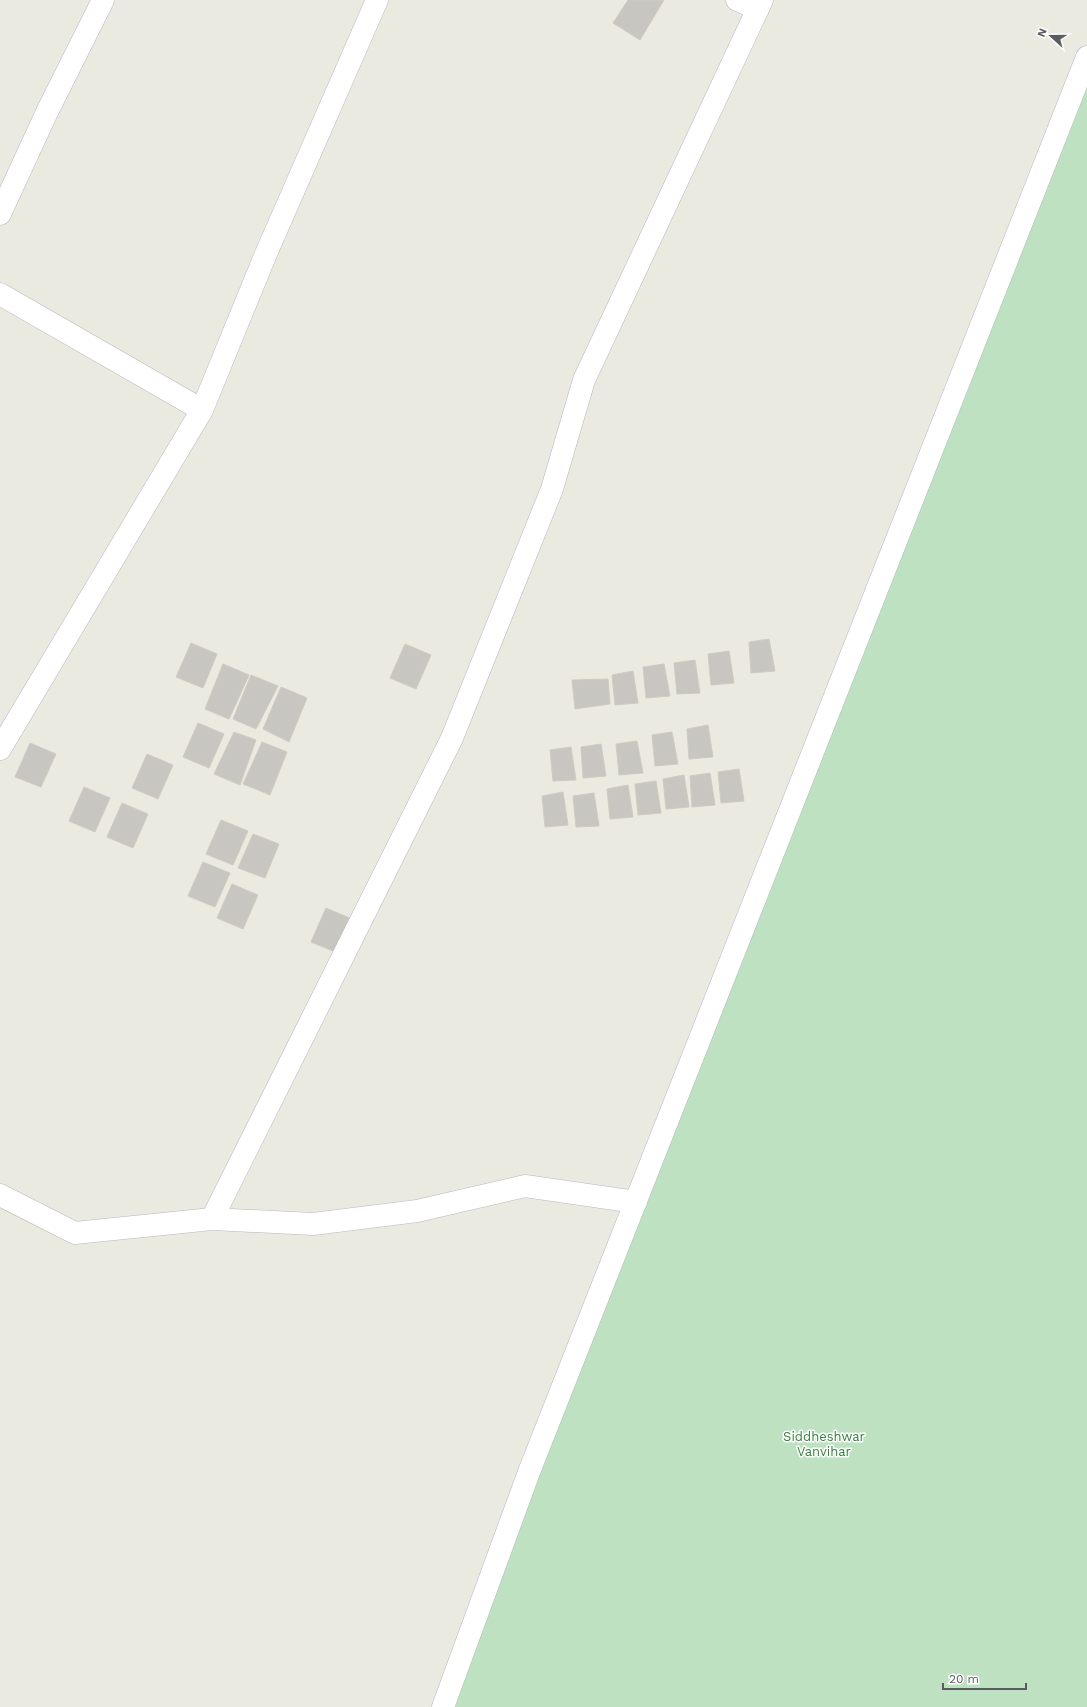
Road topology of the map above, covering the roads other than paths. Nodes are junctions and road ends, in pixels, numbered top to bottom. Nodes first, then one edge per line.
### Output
1 (103, 0) edge
2 (377, 0) edge
3 (737, 0) edge
4 (760, 5) edge
5 (1087, 57) edge
6 (0, 214) edge
7 (0, 294) edge
8 (202, 410) junction
9 (0, 749) edge
10 (0, 1194) edge
11 (636, 1202) junction
12 (212, 1219) junction
13 (444, 1707) edge

1 - 6 street
2 - 8 street
3 - 4 street
4 - 12 street
5 - 11 street
7 - 8 street
8 - 9 street
10 - 12 street
11 - 12 street
11 - 13 street

